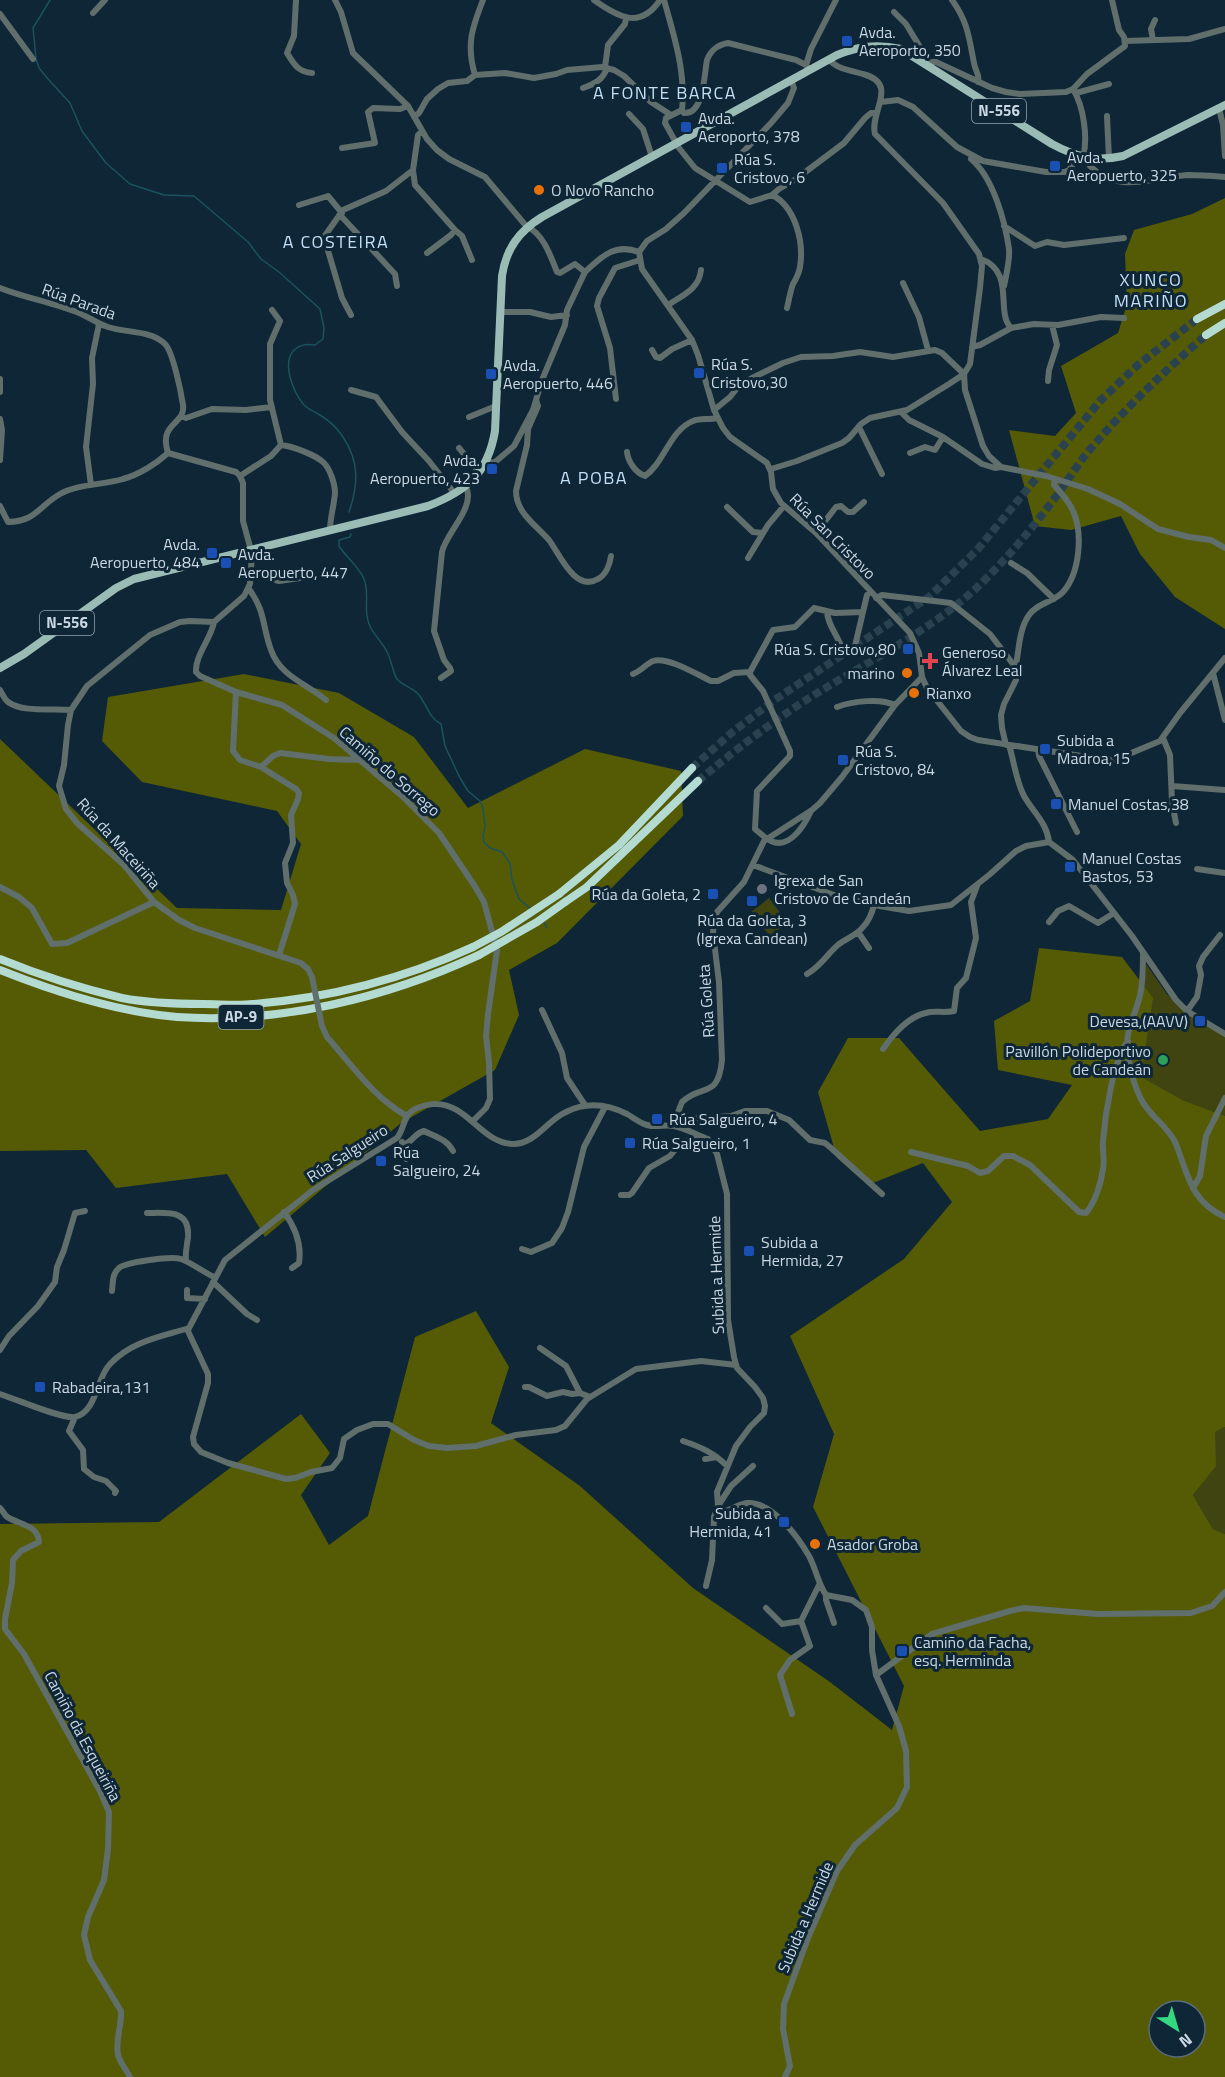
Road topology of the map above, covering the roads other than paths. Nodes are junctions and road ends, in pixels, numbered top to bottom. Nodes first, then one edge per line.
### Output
1 (105, 0) edge
2 (296, 0) edge
3 (335, 0) edge
4 (483, 0) edge
5 (594, 0) edge
6 (662, 0) edge
7 (836, 0) edge
8 (952, 0) edge
9 (1112, 0) edge
10 (894, 12) dead end
11 (93, 13) dead end
12 (0, 14) edge
13 (626, 18) junction
14 (1155, 20) dead end
15 (1225, 29) edge
16 (1153, 40) junction
17 (1125, 41) junction
18 (33, 59) dead end
19 (829, 59) junction
20 (920, 60) junction
21 (606, 68) junction
22 (807, 68) junction
23 (312, 73) dead end
24 (476, 75) junction
25 (791, 80) junction
26 (978, 82) junction
27 (1109, 84) dead end
28 (583, 88) dead end
29 (1074, 91) junction
30 (881, 102) junction
31 (408, 106) junction
32 (1222, 107) edge
33 (682, 110) junction
34 (876, 113) junction
35 (629, 114) dead end
36 (671, 115) junction
37 (415, 116) junction
38 (1107, 116) dead end
39 (422, 131) junction
40 (676, 144) junction
41 (957, 147) junction
42 (342, 148) dead end
43 (1225, 156) edge
44 (652, 157) junction
45 (1084, 158) junction
46 (1109, 159) junction
47 (413, 170) junction
48 (1225, 177) edge
49 (716, 181) junction
50 (772, 195) junction
51 (299, 205) dead end
52 (341, 214) junction
53 (1004, 225) junction
54 (527, 227) junction
55 (455, 230) junction
56 (1124, 238) dead end
57 (639, 252) junction
58 (427, 253) dead end
59 (981, 259) junction
60 (472, 260) dead end
61 (640, 261) junction
62 (701, 270) dead end
63 (585, 272) junction
64 (903, 283) dead end
65 (397, 286) dead end
66 (1004, 286) junction
67 (0, 288) edge
68 (1225, 304) edge
69 (668, 305) junction
70 (787, 308) dead end
71 (272, 310) dead end
72 (500, 312) junction
73 (351, 315) dead end
74 (567, 315) junction
75 (1124, 318) dead end
76 (1197, 319) tunnel mouth
77 (1225, 323) edge
78 (99, 324) junction
79 (1052, 325) junction
80 (1011, 328) junction
81 (1206, 335) tunnel mouth
82 (692, 340) junction
83 (972, 347) junction
84 (652, 350) dead end
85 (928, 350) junction
86 (964, 374) junction
87 (0, 379) edge
88 (1048, 381) dead end
89 (351, 390) dead end
90 (0, 392) edge
91 (616, 399) dead end
92 (536, 400) junction
93 (496, 406) junction
94 (272, 408) junction
95 (714, 410) junction
96 (902, 412) junction
97 (181, 416) junction
98 (469, 417) dead end
99 (717, 418) junction
100 (0, 419) edge
101 (859, 427) junction
102 (943, 437) junction
103 (281, 445) junction
104 (459, 448) dead end
105 (627, 452) dead end
106 (168, 453) junction
107 (910, 453) dead end
108 (0, 460) edge
109 (486, 461) junction
110 (1001, 467) junction
111 (771, 469) junction
112 (479, 472) junction
113 (882, 474) dead end
114 (240, 476) junction
115 (1055, 479) junction
116 (91, 485) junction
117 (466, 487) junction
118 (456, 494) junction
119 (864, 502) dead end
120 (0, 506) edge
121 (784, 506) junction
122 (727, 507) dead end
123 (330, 530) junction
124 (762, 533) junction
125 (816, 533) junction
126 (1225, 548) edge
127 (250, 549) junction
128 (611, 556) dead end
129 (748, 558) dead end
130 (1011, 563) dead end
131 (251, 573) junction
132 (300, 578) dead end
133 (249, 589) junction
134 (870, 592) junction
135 (876, 598) junction
136 (1054, 599) junction
137 (827, 611) junction
138 (863, 612) junction
139 (214, 622) junction
140 (843, 652) dead end
141 (851, 653) dead end
142 (1225, 658) edge
143 (1016, 665) junction
144 (0, 668) edge
145 (750, 672) junction
146 (1213, 673) junction
147 (633, 674) dead end
148 (922, 677) junction
149 (441, 678) dead end
150 (0, 690) edge
151 (236, 692) junction
152 (4, 699) junction
153 (326, 700) dead end
154 (895, 705) junction
155 (0, 706) edge
156 (837, 706) dead end
157 (71, 710) junction
158 (1225, 720) edge
159 (1162, 738) junction
160 (1008, 745) junction
161 (1038, 749) junction
162 (359, 760) junction
163 (261, 767) junction
164 (692, 768) tunnel mouth
165 (698, 781) tunnel mouth
166 (1172, 786) junction
167 (1225, 790) edge
168 (812, 810) junction
169 (1176, 823) dead end
170 (1077, 832) dead end
171 (768, 838) junction
172 (1049, 842) junction
173 (753, 865) junction
174 (1197, 869) dead end
175 (1225, 873) edge
176 (977, 885) junction
177 (0, 886) edge
178 (154, 902) junction
179 (874, 905) junction
180 (1114, 913) junction
181 (1049, 922) dead end
182 (858, 932) junction
183 (1220, 935) dead end
184 (869, 948) dead end
185 (1143, 954) junction
186 (279, 955) junction
187 (0, 959) edge
188 (0, 970) edge
189 (807, 974) dead end
190 (542, 1010) dead end
191 (1187, 1011) junction
192 (1225, 1034) edge
193 (1128, 1041) junction
194 (883, 1049) dead end
195 (1225, 1098) edge
196 (585, 1105) junction
197 (605, 1107) junction
198 (406, 1116) junction
199 (473, 1121) junction
200 (673, 1123) junction
201 (697, 1135) junction
202 (397, 1138) junction
203 (405, 1144) junction
204 (453, 1151) dead end
205 (911, 1152) dead end
206 (406, 1159) dead end
207 (1193, 1188) junction
208 (882, 1194) dead end
209 (621, 1195) dead end
210 (85, 1211) dead end
211 (284, 1212) junction
212 (147, 1213) dead end
213 (1225, 1217) edge
214 (522, 1249) dead end
215 (186, 1261) junction
216 (292, 1268) dead end
217 (213, 1280) junction
218 (187, 1290) dead end
219 (112, 1291) dead end
220 (205, 1299) junction
221 (257, 1320) dead end
222 (187, 1329) junction
223 (540, 1348) dead end
224 (0, 1350) edge
225 (736, 1365) junction
226 (525, 1387) dead end
227 (580, 1393) junction
228 (0, 1394) edge
229 (590, 1397) junction
230 (77, 1416) junction
231 (683, 1441) dead end
232 (718, 1457) junction
233 (705, 1459) dead end
234 (727, 1466) junction
235 (753, 1466) dead end
236 (115, 1493) dead end
237 (718, 1506) junction
238 (0, 1508) edge
239 (819, 1585) junction
240 (706, 1586) dead end
241 (1225, 1592) edge
242 (826, 1595) junction
243 (766, 1608) dead end
244 (801, 1621) junction
245 (834, 1623) dead end
246 (876, 1675) junction
247 (792, 1714) dead end
248 (129, 2077) edge
249 (785, 2077) edge

1 - 11 street
2 - 23 street
3 - 31 street
4 - 24 street
5 - 13 street
6 - 13 street
6 - 33 street
7 - 22 street
8 - 26 street
9 - 17 street
10 - 20 street
12 - 18 street
13 - 21 street
14 - 16 street
15 - 16 street
16 - 17 street
17 - 29 street
19 - 20 main road, N-556
19 - 22 main road, N-556
19 - 30 street
20 - 26 street
20 - 45 main road, N-556
21 - 24 street
21 - 28 street
21 - 36 street
22 - 25 main road, N-556
22 - 33 street
24 - 37 street
25 - 40 main road, N-556
25 - 49 street
26 - 29 street
27 - 29 street
29 - 45 street
30 - 34 street
30 - 41 street
31 - 37 street
31 - 42 street
32 - 43 street
32 - 46 main road, N-556
33 - 36 street
34 - 50 street
34 - 59 street
35 - 44 street
36 - 40 street
37 - 39 street
38 - 46 street
39 - 47 street
39 - 54 street
40 - 44 main road, N-556
40 - 49 street
41 - 45 street
41 - 53 street
44 - 54 main road, N-556
45 - 46 main road, N-556
45 - 48 street
47 - 52 street
47 - 55 street
49 - 50 street
49 - 57 street
50 - 70 street
51 - 52 street
52 - 65 street
52 - 73 street
53 - 56 street
53 - 66 street
54 - 63 street
54 - 72 main road, N-556
55 - 58 street
55 - 60 street
57 - 61 street
57 - 63 street
59 - 66 street
59 - 83 street
61 - 69 street
61 - 91 street
62 - 69 street
63 - 74 street
64 - 85 street
66 - 80 street
67 - 78 street, Rúa Parada
68 - 76 highway
69 - 82 street
71 - 94 street
72 - 74 street
72 - 93 main road, N-556
74 - 92 street
75 - 79 street
77 - 81 highway
78 - 97 street, Rúa Parada
78 - 116 street
79 - 80 street
79 - 88 street
80 - 83 street
82 - 84 street
82 - 95 street
83 - 86 street
85 - 86 street
85 - 95 street
86 - 96 street
86 - 110 street
87 - 90 street
89 - 118 street
92 - 109 street
92 - 128 street
93 - 98 street
93 - 109 main road, N-556
94 - 97 street
94 - 103 street
95 - 99 street
96 - 101 street
96 - 102 street
97 - 106 street
99 - 105 street
99 - 111 street
100 - 108 street
101 - 111 street
101 - 113 street
102 - 107 street
102 - 110 street
103 - 114 street
103 - 123 street
104 - 112 street
106 - 114 street
106 - 116 street
109 - 112 main road, N-556
110 - 115 street
111 - 121 street, Rúa San Cristovo
112 - 117 main road, N-556
114 - 127 street
115 - 126 street
115 - 136 street
116 - 120 street
117 - 118 main road, N-556
117 - 149 street
118 - 123 main road, N-556
119 - 125 street
121 - 124 street
121 - 125 street, Rúa San Cristovo
122 - 124 street
123 - 127 main road, N-556
124 - 129 street
125 - 134 street, Rúa San Cristovo
127 - 131 street
127 - 144 main road, N-556
130 - 136 street
131 - 132 street
131 - 133 street
133 - 139 street
133 - 153 street
134 - 135 street, Rúa San Cristovo
134 - 138 street
135 - 143 street
135 - 148 street, Rúa San Cristovo
136 - 143 street
137 - 138 street
137 - 140 street
137 - 145 street
138 - 141 street
139 - 151 street, Camiño do Sorrego
139 - 157 street, Rúa da Maceiriña
142 - 146 street
143 - 160 street
145 - 147 street
145 - 171 street
146 - 158 street
146 - 159 street
148 - 154 street
148 - 160 street
150 - 152 street
151 - 162 street, Camiño do Sorrego
151 - 163 street
152 - 155 street
152 - 157 street
154 - 156 street
154 - 168 street
157 - 178 street, Rúa da Maceiriña
159 - 161 street
159 - 166 street
160 - 161 street
160 - 172 street
161 - 170 street
162 - 163 street
162 - 199 street, Camiño do Sorrego
163 - 186 street
164 - 187 highway, AP-9, bridge
165 - 188 highway, AP-9, bridge
166 - 167 street
166 - 169 street
168 - 171 street
168 - 171 street
171 - 173 street
172 - 176 street
172 - 180 street
173 - 179 street
173 - 200 street, Rúa Goleta
174 - 175 street
176 - 179 street
176 - 194 street
177 - 178 street
178 - 186 street, Rúa da Maceiriña
179 - 182 street
180 - 181 street
180 - 185 street
182 - 184 street
182 - 189 street
183 - 191 street
185 - 191 street
185 - 193 street
186 - 198 street, Rúa da Maceiriña, bridge
190 - 196 street
191 - 192 street
193 - 205 street
193 - 207 street
195 - 207 street
196 - 197 street, Rúa Salgueiro
196 - 199 street, Rúa Salgueiro
197 - 200 street, Rúa Salgueiro
197 - 214 street
198 - 199 street, Rúa Salgueiro
198 - 202 street, Rúa Salgueiro
200 - 201 street, Subida a Hermide
200 - 208 street
201 - 209 street
201 - 225 street, Subida a Hermide
202 - 203 street
202 - 211 street, Rúa Salgueiro
203 - 204 street
203 - 206 street
207 - 213 street
210 - 224 street
211 - 216 street
211 - 217 street, Rúa Salgueiro
212 - 215 street
215 - 217 street
215 - 219 street
217 - 220 street, Rúa Salgueiro
217 - 221 street
218 - 220 street
220 - 222 street, Rúa Salgueiro
222 - 229 street
222 - 230 street
223 - 227 street
225 - 229 street
225 - 234 street, Subida a Hermide
226 - 227 street
227 - 229 street
228 - 230 street
230 - 236 street
231 - 232 street
232 - 233 street
232 - 234 street
234 - 237 street, Subida a Hermide
235 - 237 street
237 - 239 street
237 - 240 street, Subida a Hermide
238 - 248 street, Camiño da Esqueiriña
239 - 242 street
239 - 244 street
241 - 246 street
242 - 245 street
242 - 246 street, Subida a Hermide
243 - 244 street
244 - 247 street
246 - 249 street, Subida a Hermide

